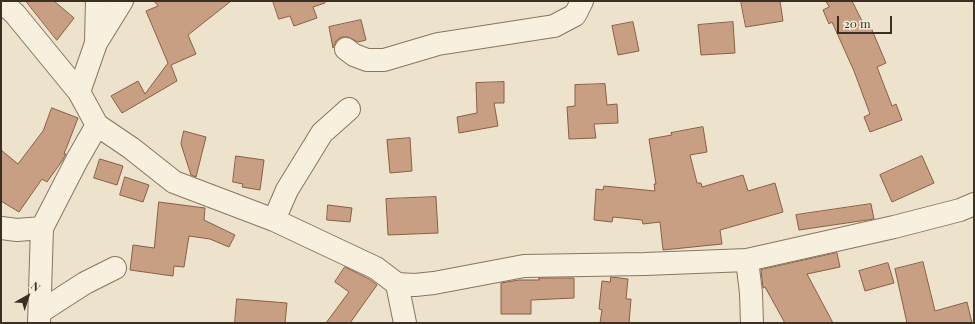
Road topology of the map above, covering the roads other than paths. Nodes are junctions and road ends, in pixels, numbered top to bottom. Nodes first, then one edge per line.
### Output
1 (1, 1) edge
2 (98, 1) edge
3 (122, 1) edge
4 (582, 1) edge
5 (96, 43) junction
6 (346, 49) dead end
7 (79, 92) junction
8 (349, 109) dead end
9 (97, 125) junction
10 (974, 204) edge
11 (274, 220) junction
12 (1, 228) edge
13 (42, 228) junction
14 (747, 260) junction
15 (115, 268) dead end
16 (397, 284) junction
17 (39, 317) edge
18 (405, 323) edge
19 (752, 323) edge

1 - 7 street
2 - 5 street
3 - 5 street
4 - 6 street
5 - 7 street
7 - 9 street
8 - 11 street
9 - 11 street
9 - 13 street
10 - 14 street
11 - 16 street
12 - 13 street
13 - 17 street
14 - 16 street
14 - 19 street
15 - 17 street
16 - 18 street

